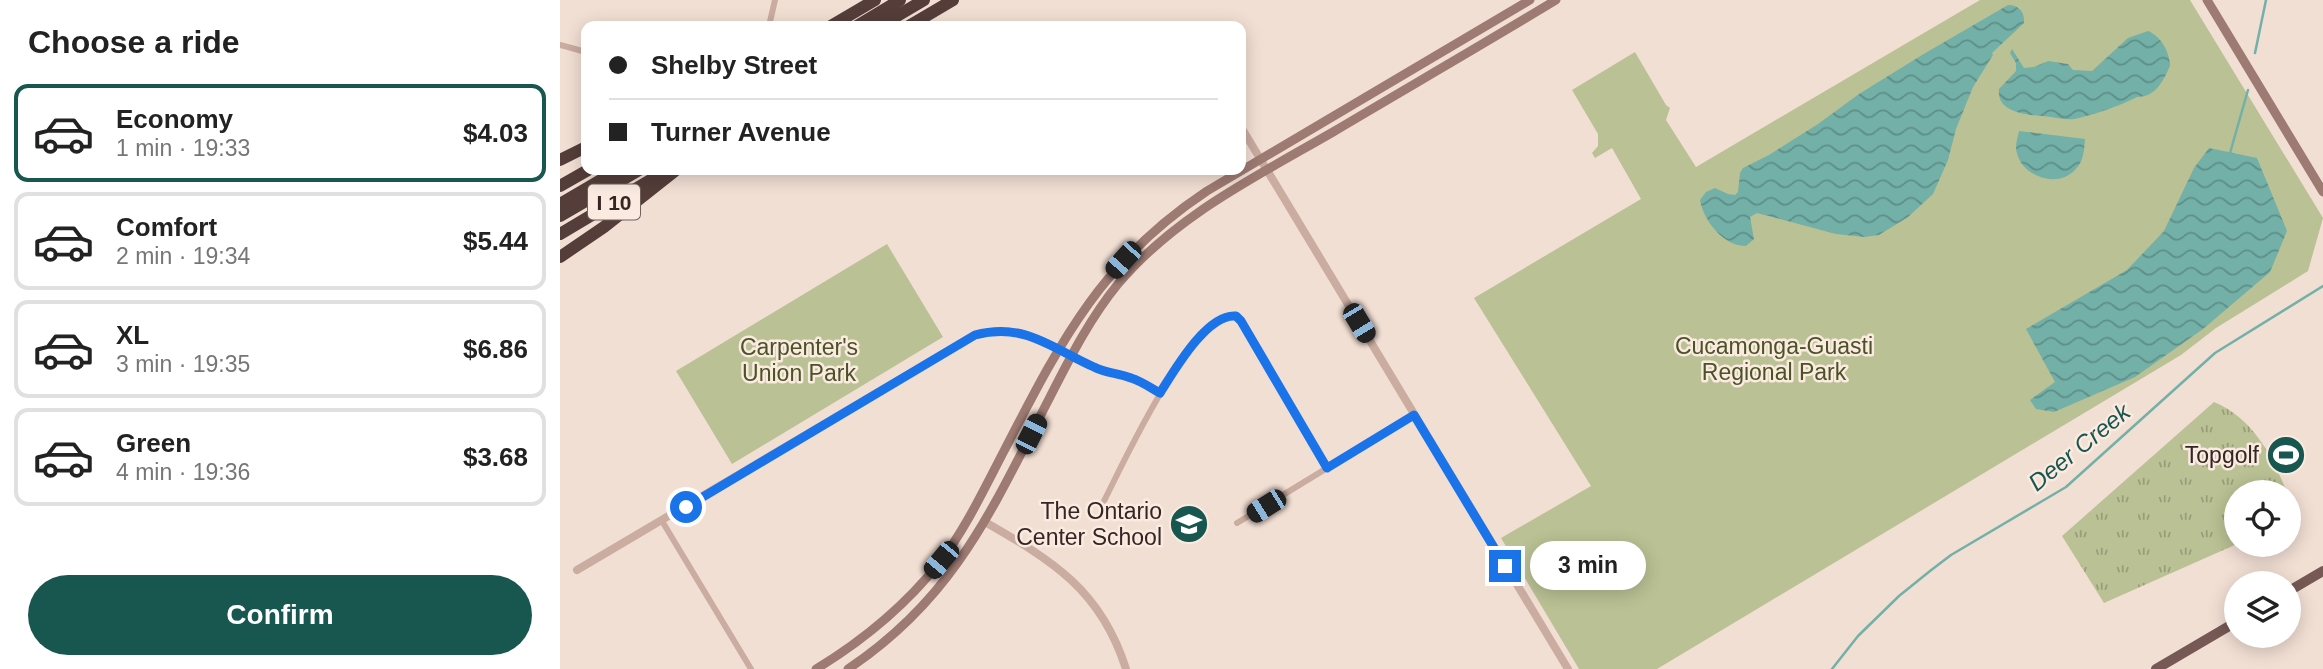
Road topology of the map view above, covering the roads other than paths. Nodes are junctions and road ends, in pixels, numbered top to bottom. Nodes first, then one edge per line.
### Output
1 (775, 0) edge
2 (875, 0) edge
3 (900, 0) edge
4 (925, 0) edge
5 (953, 0) edge
6 (1530, 0) edge
7 (1556, 0) edge
8 (2207, 0) edge
9 (770, 21) edge
10 (839, 21) edge
11 (865, 21) edge
12 (889, 21) edge
13 (917, 21) edge
14 (560, 46) edge
15 (581, 51) edge
16 (1246, 135) edge
17 (581, 150) edge
18 (1260, 159) junction
19 (560, 160) edge
20 (1246, 168) edge
21 (1267, 170) junction
22 (581, 174) edge
23 (609, 175) edge
24 (630, 175) edge
25 (660, 175) edge
26 (670, 175) edge
27 (1234, 175) edge
28 (560, 186) edge
29 (2323, 192) edge
30 (560, 204) edge
31 (560, 216) edge
32 (560, 234) edge
33 (560, 257) edge
34 (1058, 349) junction
35 (1071, 356) junction
36 (1160, 393) junction
37 (1414, 415) junction
38 (1327, 468) junction
39 (1104, 501) dead end
40 (971, 514) junction
41 (662, 521) junction
42 (985, 522) junction
43 (1237, 523) dead end
44 (577, 570) dead end
45 (2323, 571) edge
46 (2301, 584) edge
47 (2224, 629) edge
48 (751, 669) edge
49 (816, 669) edge
50 (848, 669) edge
51 (1126, 669) edge
52 (1567, 669) edge
53 (2156, 669) edge

1 - 9 street
2 - 10 highway
3 - 11 highway
4 - 12 highway
5 - 13 highway
6 - 18 main road
7 - 21 main road
8 - 29 main road
14 - 15 street
16 - 18 street
17 - 19 highway
18 - 20 main road
18 - 21 street
21 - 35 main road
21 - 37 street
22 - 28 highway, I 10
23 - 30 highway
24 - 31 highway
25 - 32 highway, I 10
26 - 33 highway
27 - 34 main road
34 - 35 street
34 - 40 main road
34 - 41 street
35 - 36 street
35 - 42 main road
36 - 38 street
36 - 39 street
37 - 38 street
37 - 52 street
38 - 43 street
40 - 42 main road
40 - 49 main road
41 - 44 street
41 - 48 street
42 - 50 main road
42 - 51 street
45 - 46 main road
47 - 53 main road

